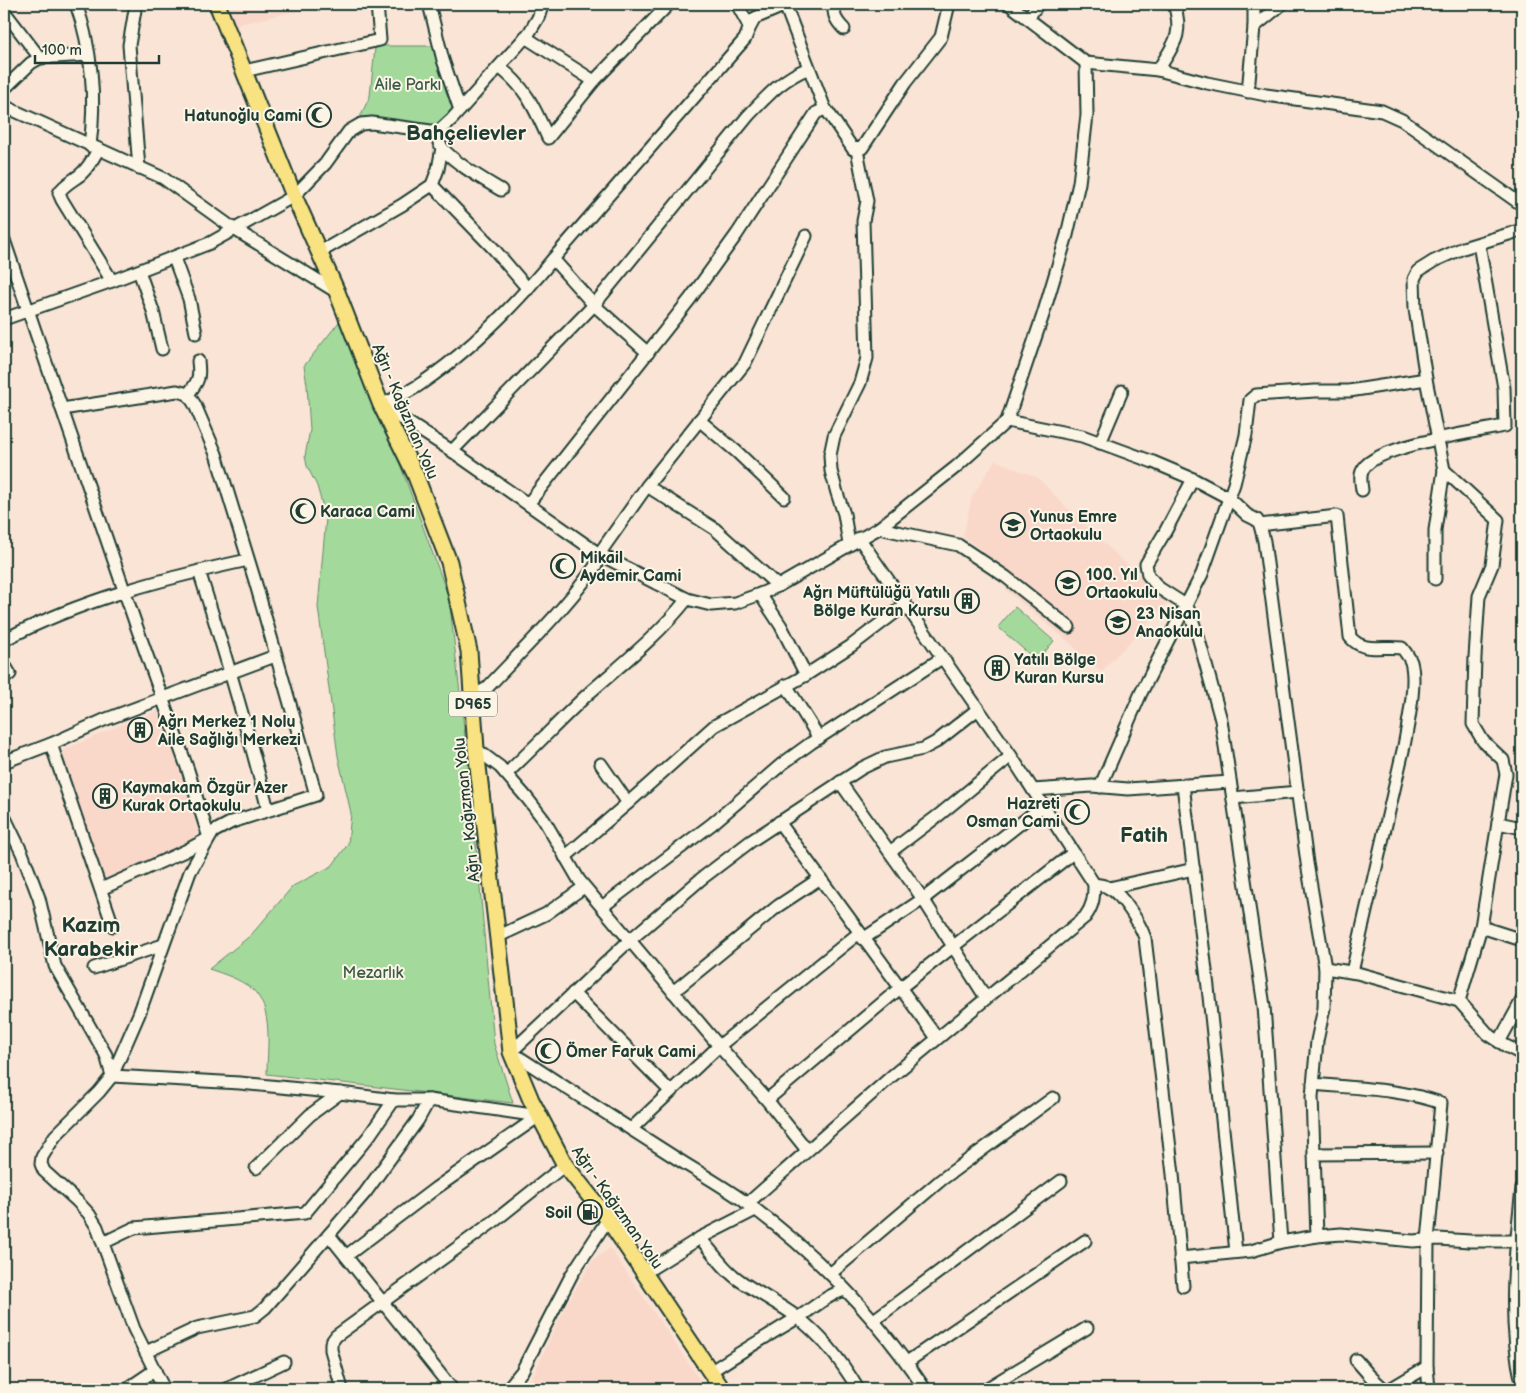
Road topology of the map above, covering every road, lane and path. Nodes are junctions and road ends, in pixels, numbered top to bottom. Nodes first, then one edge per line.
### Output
1 (76, 4) edge
2 (136, 4) edge
3 (217, 4) edge
4 (377, 4) edge
5 (429, 4) edge
6 (543, 4) edge
7 (737, 4) edge
8 (786, 4) edge
9 (834, 4) edge
10 (950, 4) edge
11 (1009, 4) edge
12 (1038, 4) edge
13 (1174, 4) edge
14 (1254, 4) edge
15 (1282, 4) edge
16 (665, 5) edge
17 (4, 11) edge
18 (1028, 18) junction
19 (1254, 27) junction
20 (750, 29) junction
21 (844, 29) dead end
22 (525, 37) junction
23 (88, 55) junction
24 (40, 58) junction
25 (1086, 63) junction
26 (499, 67) junction
27 (809, 68) junction
28 (1158, 70) junction
29 (244, 71) junction
30 (594, 81) junction
31 (4, 89) edge
32 (1248, 92) junction
33 (4, 106) edge
34 (824, 109) junction
35 (460, 110) junction
36 (438, 132) junction
37 (94, 148) junction
38 (442, 148) junction
39 (857, 150) junction
40 (139, 168) junction
41 (432, 185) junction
42 (501, 190) dead end
43 (294, 196) junction
44 (1522, 205) edge
45 (234, 229) junction
46 (1522, 230) edge
47 (806, 236) dead end
48 (4, 240) edge
49 (1479, 244) junction
50 (320, 252) junction
51 (174, 258) junction
52 (553, 259) junction
53 (139, 271) junction
54 (112, 281) junction
55 (528, 289) junction
56 (338, 292) junction
57 (594, 305) junction
58 (29, 310) junction
59 (4, 319) edge
60 (196, 333) dead end
61 (162, 349) dead end
62 (648, 353) junction
63 (198, 361) dead end
64 (1426, 379) junction
65 (1122, 391) dead end
66 (188, 394) junction
67 (381, 405) junction
68 (62, 409) junction
69 (699, 420) junction
70 (1007, 421) junction
71 (1438, 439) junction
72 (1100, 443) junction
73 (452, 451) junction
74 (1444, 470) junction
75 (1192, 479) junction
76 (647, 486) junction
77 (1362, 490) dead end
78 (784, 497) dead end
79 (1229, 498) junction
80 (528, 504) junction
81 (1260, 525) junction
82 (879, 528) junction
83 (854, 541) junction
84 (601, 555) junction
85 (248, 560) junction
86 (199, 571) junction
87 (1435, 579) dead end
88 (778, 586) junction
89 (125, 592) junction
90 (760, 594) junction
91 (687, 599) junction
92 (905, 605) junction
93 (1187, 606) junction
94 (1069, 627) dead end
95 (4, 640) edge
96 (275, 656) junction
97 (942, 658) junction
98 (4, 664) edge
99 (229, 672) junction
100 (10, 674) dead end
101 (806, 675) junction
102 (786, 685) junction
103 (472, 694) junction
104 (162, 698) junction
105 (978, 709) junction
106 (819, 738) junction
107 (51, 744) junction
108 (476, 749) junction
109 (1011, 756) junction
110 (4, 762) edge
111 (601, 764) dead end
112 (506, 774) junction
113 (840, 782) junction
114 (1230, 782) junction
115 (1183, 785) junction
116 (1100, 787) junction
117 (1033, 790) junction
118 (1298, 792) junction
119 (1233, 798) junction
120 (628, 804) junction
121 (1043, 806) junction
122 (268, 810) junction
123 (4, 816) edge
124 (779, 822) junction
125 (1498, 823) junction
126 (1522, 828) edge
127 (209, 838) junction
128 (890, 852) junction
129 (1073, 853) junction
130 (565, 858) junction
131 (1194, 868) junction
132 (819, 879) junction
133 (1094, 884) junction
134 (584, 887) junction
135 (1110, 888) junction
136 (101, 889) junction
137 (923, 899) junction
138 (602, 907) junction
139 (113, 926) dead end
140 (1481, 927) junction
141 (499, 936) junction
142 (861, 936) junction
143 (630, 940) junction
144 (1522, 940) edge
145 (163, 945) junction
146 (954, 946) junction
147 (94, 968) dead end
148 (1325, 968) junction
149 (1352, 972) junction
150 (900, 988) junction
151 (673, 992) junction
152 (574, 993) junction
153 (986, 998) junction
154 (1522, 1000) edge
155 (1459, 1001) junction
156 (937, 1038) junction
157 (1500, 1042) junction
158 (719, 1046) junction
159 (511, 1052) junction
160 (1522, 1054) edge
161 (112, 1076) junction
162 (1313, 1084) junction
163 (670, 1091) junction
164 (340, 1093) junction
165 (1053, 1098) dead end
166 (394, 1100) junction
167 (429, 1100) junction
168 (767, 1100) junction
169 (539, 1116) junction
170 (632, 1129) junction
171 (807, 1150) junction
172 (1314, 1154) junction
173 (1437, 1154) junction
174 (565, 1165) junction
175 (256, 1168) dead end
176 (1061, 1181) dead end
177 (1522, 1188) edge
178 (751, 1207) junction
179 (608, 1219) junction
180 (329, 1235) junction
181 (1316, 1236) junction
182 (700, 1238) junction
183 (1428, 1240) junction
184 (1084, 1241) dead end
185 (1520, 1241) edge
186 (1281, 1242) junction
187 (103, 1243) junction
188 (1236, 1252) junction
189 (346, 1256) junction
190 (1180, 1258) junction
191 (644, 1273) junction
192 (830, 1274) junction
193 (1183, 1286) dead end
194 (845, 1290) junction
195 (382, 1302) junction
196 (798, 1317) junction
197 (874, 1320) junction
198 (1087, 1328) dead end
199 (146, 1352) junction
200 (1356, 1360) dead end
201 (284, 1362) dead end
202 (907, 1362) junction
203 (1427, 1368) junction
204 (155, 1370) junction
205 (710, 1372) junction
206 (1522, 1383) edge
207 (507, 1388) edge
208 (127, 1389) edge
209 (164, 1389) edge
210 (227, 1389) edge
211 (342, 1389) edge
212 (452, 1389) edge
213 (722, 1389) edge
214 (858, 1389) edge
215 (925, 1389) edge
216 (986, 1389) edge
217 (1384, 1389) edge
218 (1390, 1389) edge
219 (1429, 1389) edge

1 - 23 street
2 - 40 street
3 - 29 main road, Ağrı - Kağızman Yolu / D965
4 - 29 street
5 - 35 street
6 - 22 street
7 - 20 street
8 - 20 street
8 - 27 street
9 - 21 street
10 - 39 street
11 - 18 street
12 - 18 street
13 - 28 street
14 - 19 street
15 - 19 street
16 - 30 street
17 - 24 street
18 - 25 street
19 - 32 street
20 - 52 street
22 - 26 street
22 - 30 street
23 - 24 street
23 - 37 street
24 - 31 street
25 - 28 street
25 - 70 street
26 - 30 street
26 - 35 street
27 - 34 street
27 - 57 street
28 - 32 street
29 - 43 main road, Ağrı - Kağızman Yolu / D965
32 - 44 street
33 - 37 street
34 - 39 street
34 - 62 street
35 - 36 street
36 - 38 street
36 - 43 street
37 - 40 street
37 - 54 street
38 - 41 street
38 - 42 street
39 - 83 street
40 - 45 street
41 - 50 street
41 - 55 street
43 - 45 street
43 - 50 main road, Ağrı - Kağızman Yolu / D965
45 - 51 street
45 - 56 street
46 - 49 street
47 - 69 street
48 - 58 street
49 - 64 street
49 - 71 street
50 - 56 main road, Ağrı - Kağızman Yolu / D965
51 - 53 street
51 - 60 street
52 - 55 street
52 - 57 street
53 - 54 street
53 - 61 street
54 - 58 street
55 - 67 street
56 - 67 main road, Ağrı - Kağızman Yolu / D965
57 - 62 street
57 - 73 street
58 - 59 street
58 - 68 street
62 - 80 street
63 - 66 street
64 - 71 street
64 - 79 street
65 - 72 street
66 - 68 street
66 - 85 street
67 - 73 street
67 - 103 main road, Ağrı - Kağızman Yolu / D965
68 - 89 street
69 - 76 street
69 - 78 street
70 - 72 street
70 - 82 street
71 - 74 street
71 - 77 street
72 - 75 street
73 - 80 street
74 - 87 street
74 - 125 street
75 - 79 street
75 - 93 street
76 - 84 street
76 - 88 street
79 - 81 street
79 - 93 street
80 - 84 street
81 - 118 street
81 - 149 street
82 - 83 street
82 - 94 street
83 - 88 street
83 - 92 street
84 - 91 street
84 - 103 street
85 - 86 street
85 - 96 street
86 - 89 street
86 - 99 street
88 - 90 street
89 - 95 street
89 - 104 street
90 - 91 street
90 - 101 street
91 - 112 street
92 - 97 street
92 - 101 street
93 - 114 street
93 - 116 street
96 - 99 street
96 - 122 street
97 - 105 street
97 - 106 street
98 - 100 street
99 - 104 street
99 - 122 street
101 - 102 street
102 - 106 street
102 - 120 street
103 - 108 main road, Ağrı - Kağızman Yolu / D965
104 - 107 street
104 - 127 street
105 - 109 street
105 - 113 street
106 - 138 street
107 - 110 street
107 - 136 street
108 - 112 street
108 - 141 main road, Ağrı - Kağızman Yolu / D965
109 - 117 street
109 - 128 street
111 - 120 street
112 - 130 street
113 - 124 street
113 - 128 street
114 - 115 street
114 - 119 street
115 - 116 street
115 - 131 street
116 - 117 street
117 - 121 street
118 - 119 street
118 - 148 street
119 - 186 street
120 - 130 street
121 - 129 street
121 - 137 street
122 - 127 street
123 - 161 street
124 - 132 street
124 - 143 street
125 - 126 street
125 - 140 street
127 - 136 street
127 - 145 street
128 - 137 street
129 - 133 street
129 - 146 street
130 - 134 street
131 - 135 street
131 - 188 street
132 - 142 street
132 - 151 street
133 - 135 street
133 - 153 street
134 - 138 street
134 - 141 street
135 - 190 street
136 - 139 street
137 - 142 street
137 - 146 street
138 - 143 street
140 - 144 street
140 - 155 street
141 - 159 main road, Ağrı - Kağızman Yolu / D965
142 - 150 street
142 - 158 street
143 - 151 street
143 - 152 street
145 - 147 street
145 - 161 street
146 - 150 street
146 - 153 street
148 - 149 street
148 - 162 street
149 - 155 street
150 - 156 street
150 - 168 street
151 - 158 street
152 - 159 street
152 - 163 street
153 - 156 street
154 - 157 street
155 - 157 street
156 - 171 street
157 - 160 street
158 - 163 street
158 - 168 street
159 - 169 main road, Ağrı - Kağızman Yolu / D965
159 - 170 street
161 - 164 street
161 - 187 street
162 - 172 street
162 - 173 street
163 - 170 street
164 - 166 street
164 - 175 street
165 - 192 street
166 - 167 street
166 - 187 street
167 - 169 street
167 - 180 street
168 - 171 street
169 - 174 main road, Ağrı - Kağızman Yolu / D965
169 - 189 street
170 - 178 street
171 - 178 street
172 - 173 street
172 - 181 street
173 - 183 street
174 - 179 main road, Ağrı - Kağızman Yolu / D965
174 - 195 street
176 - 197 street
177 - 185 street
178 - 182 street
178 - 192 street
179 - 191 main road, Ağrı - Kağızman Yolu / D965
179 - 207 street
180 - 189 street
180 - 199 street
181 - 183 street
181 - 186 street
182 - 191 street
182 - 196 street
183 - 185 street
183 - 203 street
184 - 202 street
185 - 206 street
186 - 188 street
187 - 199 street
188 - 190 street
189 - 195 street
190 - 193 street
191 - 205 main road, Ağrı - Kağızman Yolu / D965
192 - 194 street
194 - 196 street
194 - 197 street
195 - 211 street
195 - 212 street
196 - 205 street
196 - 214 street
197 - 202 street
198 - 216 street
199 - 204 street
200 - 217 street
201 - 210 street
202 - 215 street
203 - 218 street
203 - 219 street
204 - 208 street
204 - 209 street
205 - 213 main road, Ağrı - Kağızman Yolu / D965

